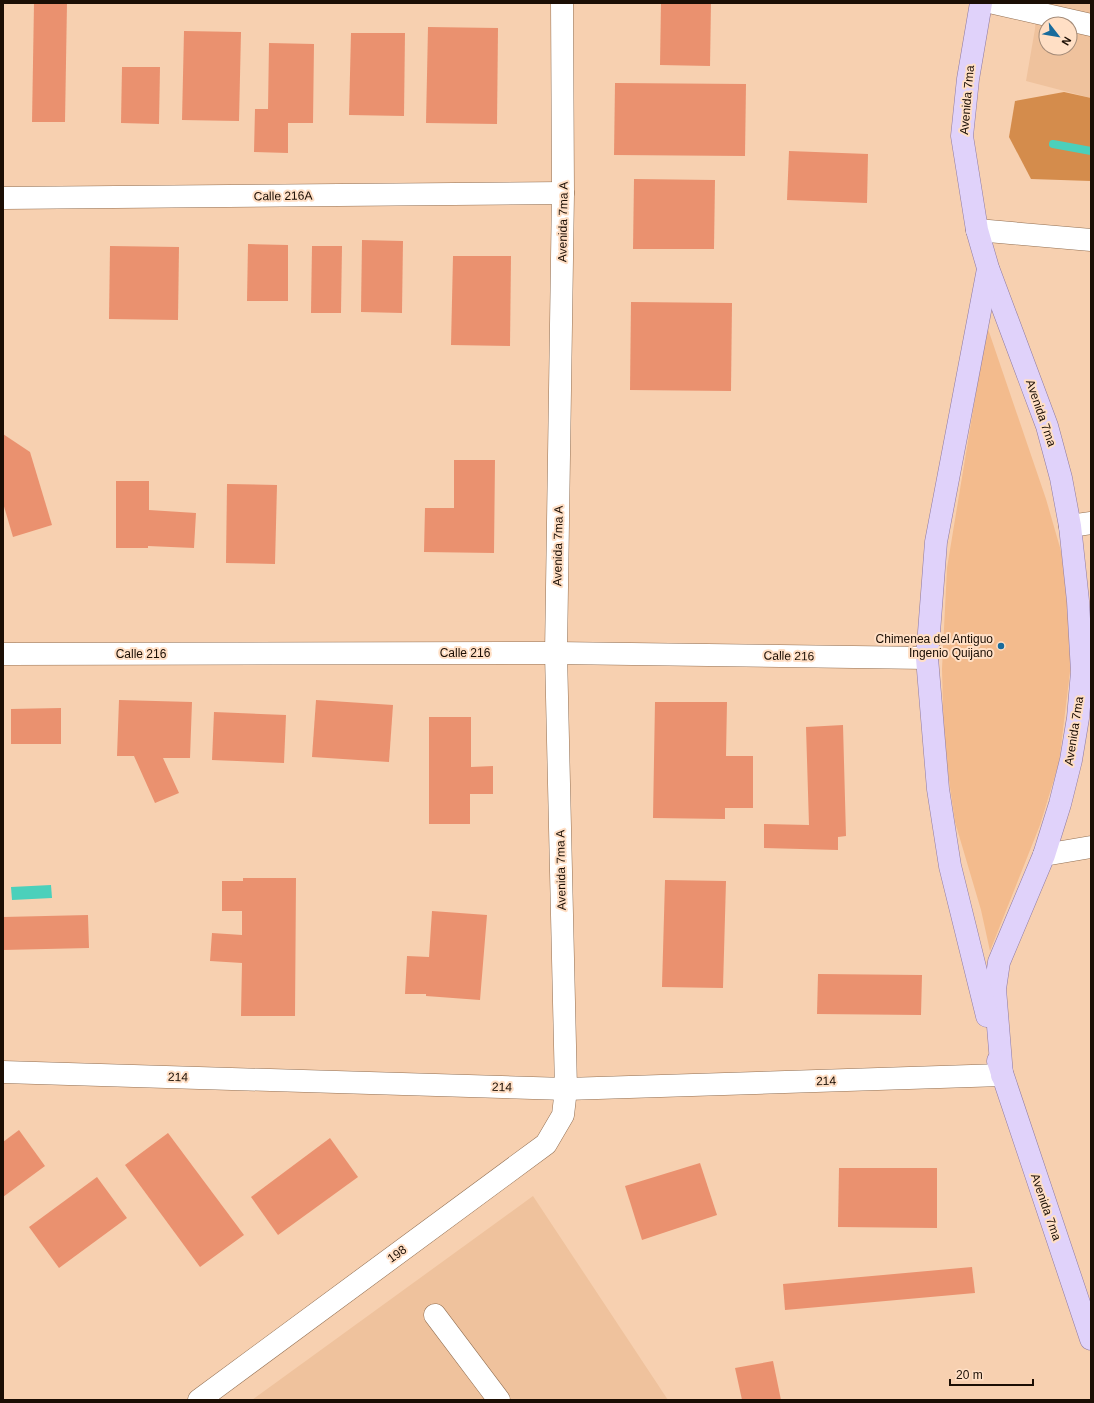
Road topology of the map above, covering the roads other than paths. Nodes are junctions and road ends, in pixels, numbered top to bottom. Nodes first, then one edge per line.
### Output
1 (562, 3) edge
2 (980, 3) edge
3 (994, 3) edge
4 (1091, 25) edge
5 (563, 193) junction
6 (3, 198) edge
7 (977, 230) junction
8 (1091, 240) edge
9 (988, 268) junction
10 (1091, 523) edge
11 (1070, 526) junction
12 (1085, 600) edge
13 (556, 653) junction
14 (3, 654) edge
15 (927, 658) junction
16 (1087, 672) edge
17 (1091, 847) edge
18 (1044, 855) junction
19 (3, 1072) edge
20 (1002, 1076) junction
21 (566, 1089) junction
22 (435, 1315) dead end
23 (1091, 1339) edge
24 (199, 1400) edge
25 (499, 1400) edge

1 - 5 street, Avenida 7ma A
2 - 7 main road, Avenida 7ma
3 - 4 street
5 - 6 street, Calle 216A
5 - 13 street, Avenida 7ma A
7 - 8 street
7 - 9 main road, Avenida 7ma
9 - 11 main road, Avenida 7ma
9 - 15 main road, Avenida 7ma
10 - 11 street
11 - 12 main road, Avenida 7ma
12 - 16 main road, Avenida 7ma
13 - 14 street, Calle 216
13 - 15 street, Calle 216
13 - 21 street, Avenida 7ma A
15 - 20 main road, Avenida 7ma
16 - 18 main road, Avenida 7ma
17 - 18 street
18 - 20 main road, Avenida 7ma
19 - 21 street, 214
20 - 21 street, 214
20 - 23 main road, Avenida 7ma
21 - 24 street, 198
22 - 25 street

